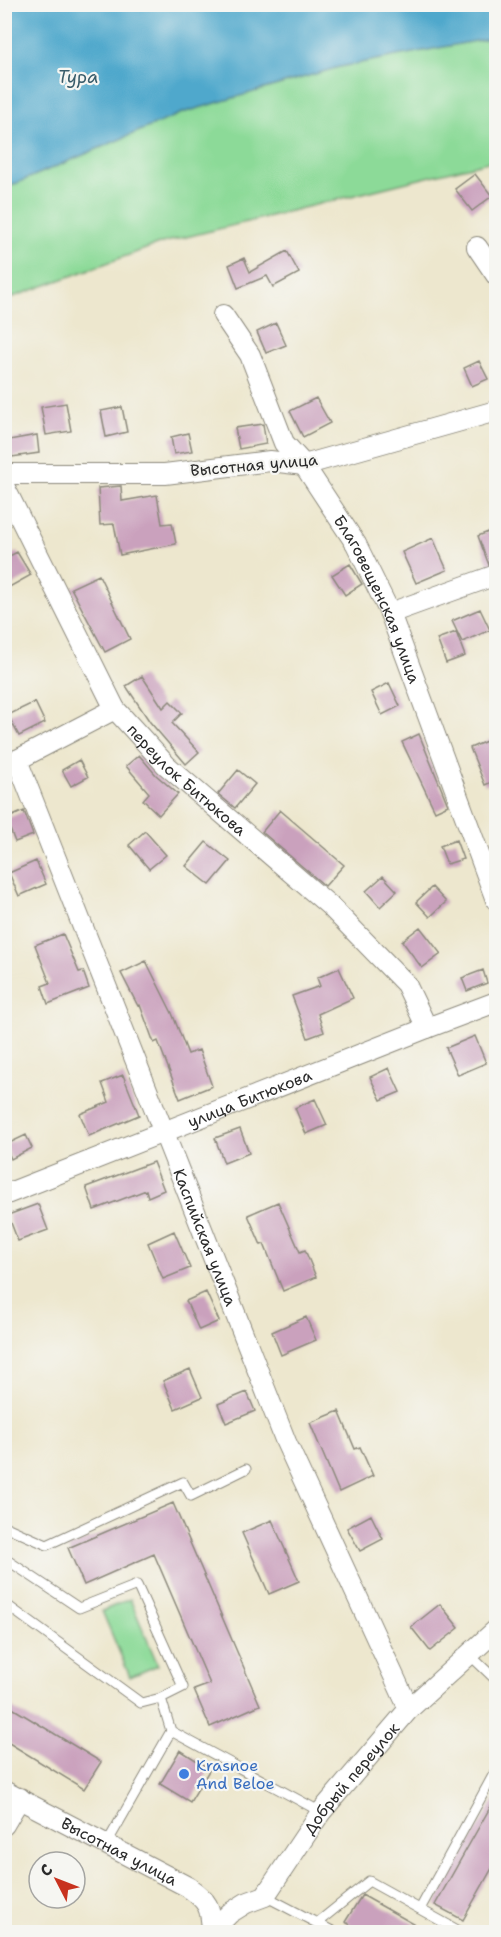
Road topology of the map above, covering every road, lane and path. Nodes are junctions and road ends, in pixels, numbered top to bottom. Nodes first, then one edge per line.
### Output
1 (477, 248) dead end
2 (496, 275) edge
3 (223, 315) dead end
4 (496, 411) edge
5 (304, 465) junction
6 (4, 474) edge
7 (4, 486) edge
8 (496, 574) edge
9 (390, 613) junction
10 (115, 709) junction
11 (11, 762) edge
12 (496, 900) edge
13 (496, 1002) edge
14 (427, 1028) junction
15 (166, 1132) junction
16 (4, 1195) edge
17 (246, 1469) dead end
18 (4, 1526) edge
19 (4, 1558) edge
20 (4, 1603) edge
21 (496, 1630) edge
22 (470, 1655) junction
23 (496, 1680) edge
24 (161, 1698) junction
25 (409, 1709) junction
26 (171, 1731) junction
27 (496, 1770) edge
28 (12, 1795) edge
29 (321, 1812) junction
30 (4, 1825) edge
31 (107, 1843) junction
32 (265, 1896) junction
33 (420, 1909) junction
34 (317, 1923) junction
35 (212, 1932) edge
36 (334, 1932) edge
37 (461, 1932) edge

1 - 2 street
3 - 5 street, Благовещенская улица
4 - 5 street, Высотная улица
5 - 6 street, Высотная улица
5 - 9 street, Благовещенская улица
7 - 10 street, переулок Битюкова
8 - 9 street
9 - 12 street, Благовещенская улица
10 - 11 street
10 - 14 street, переулок Битюкова
11 - 15 street, Каспийская улица
13 - 14 street, улица Битюкова
14 - 15 street, улица Битюкова
15 - 16 street, улица Битюкова
15 - 25 street, Каспийская улица
17 - 18 lane
19 - 24 lane
20 - 24 lane
21 - 22 street, Добрый переулок
22 - 23 lane
22 - 25 street, Добрый переулок
24 - 26 lane
25 - 29 street, Добрый переулок
26 - 29 lane
26 - 31 lane
27 - 33 lane
28 - 30 street
28 - 31 street, Высотная улица
29 - 32 street, Добрый переулок
31 - 35 street, Высотная улица
32 - 34 lane
32 - 35 street
33 - 34 lane
33 - 37 lane
34 - 36 lane

